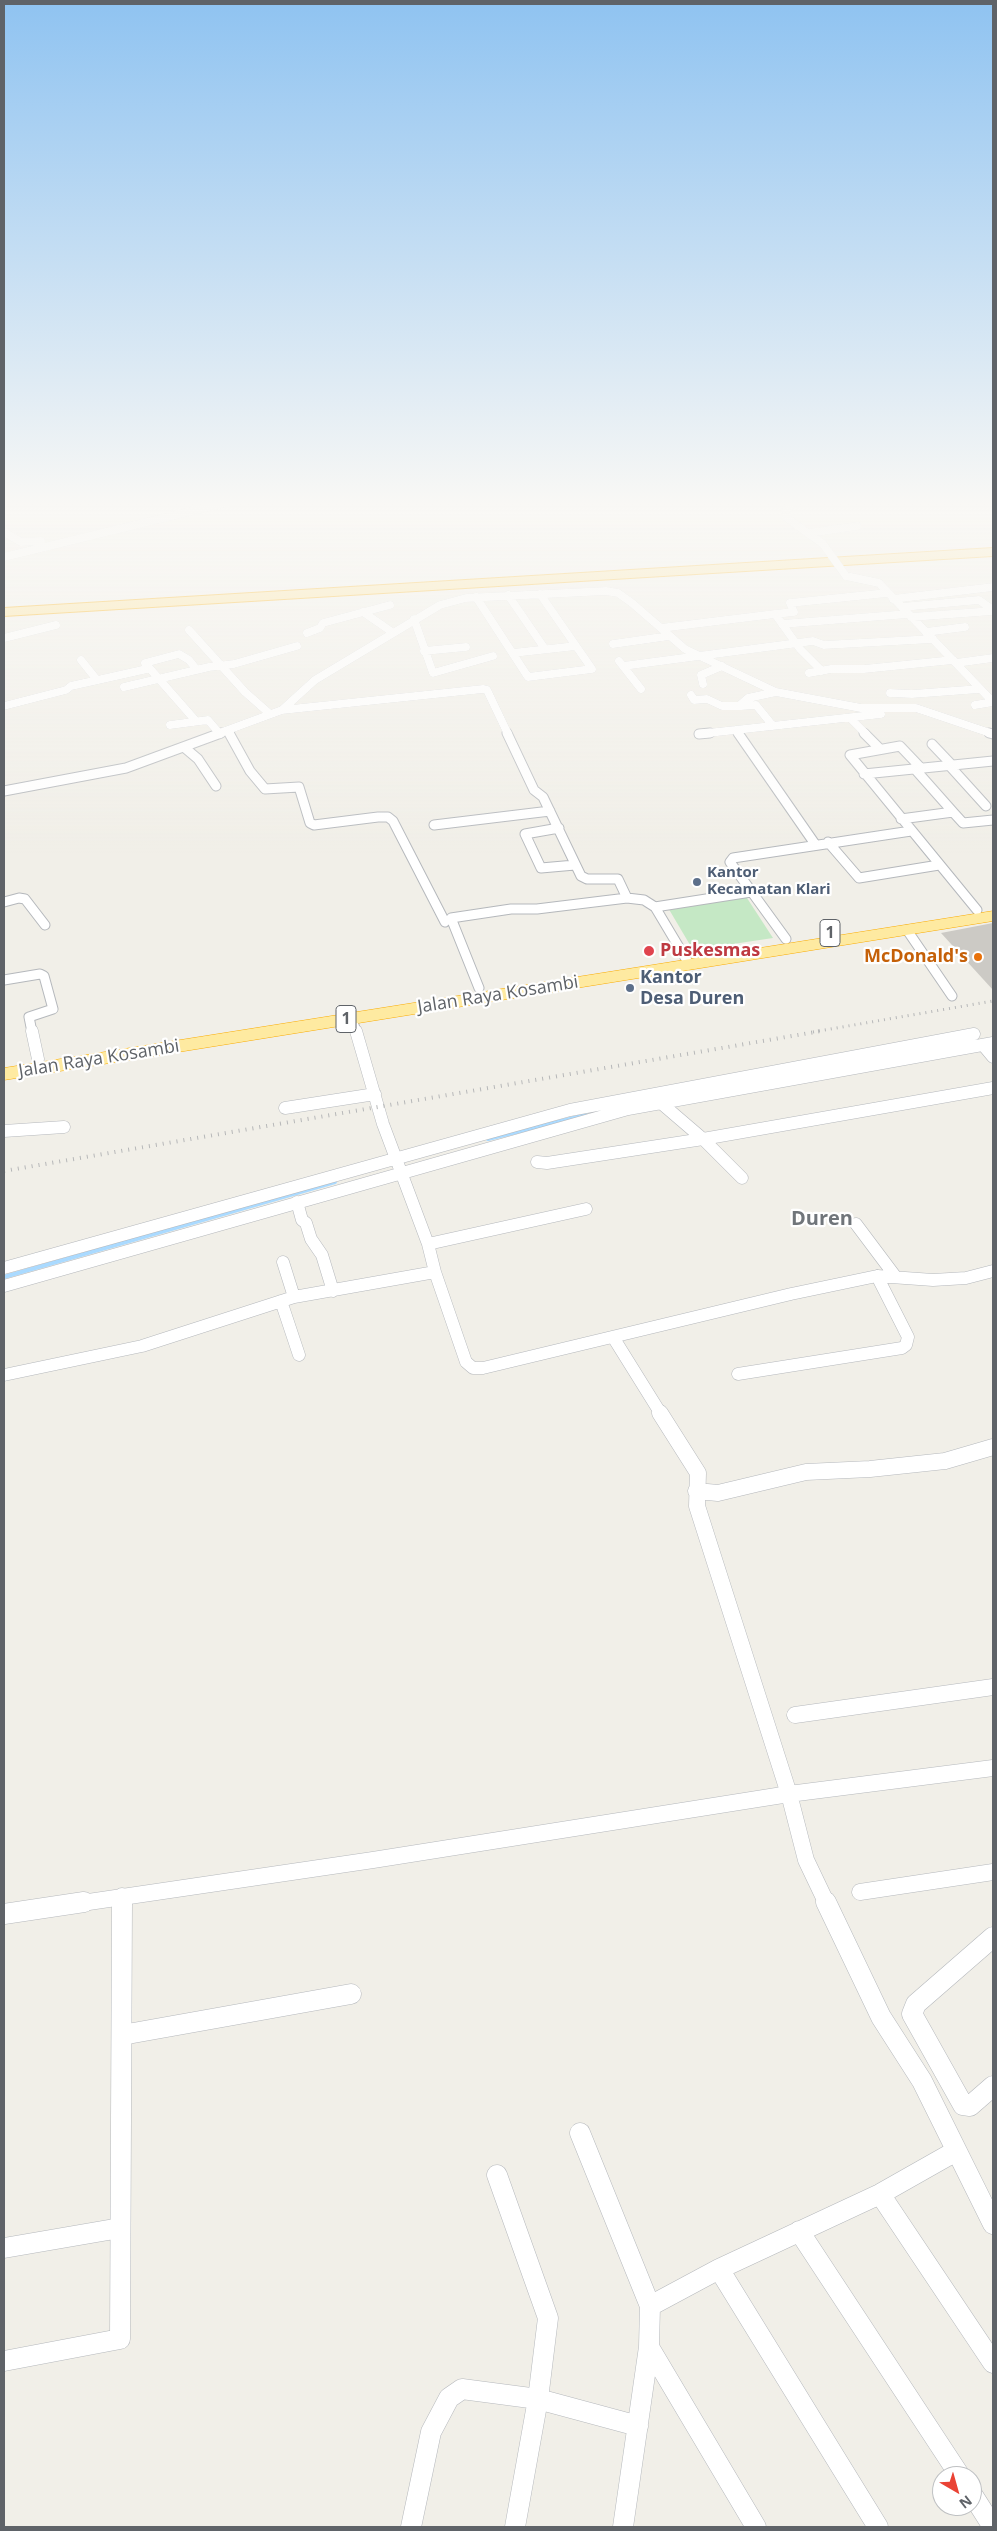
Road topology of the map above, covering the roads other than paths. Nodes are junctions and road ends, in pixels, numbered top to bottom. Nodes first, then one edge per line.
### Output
1 (337, 619) edge
2 (373, 619) edge
3 (414, 619) joint
4 (491, 619) edge
5 (525, 619) edge
6 (557, 619) edge
7 (651, 619) edge
8 (733, 619) edge
9 (779, 619) edge
10 (851, 619) edge
11 (914, 619) edge
12 (951, 619) edge
13 (977, 619) edge
14 (56, 624) dead end
15 (782, 624) junction
16 (965, 627) dead end
17 (661, 628) junction
18 (188, 630) dead end
19 (392, 632) junction
20 (926, 632) junction
21 (306, 633) dead end
22 (669, 636) junction
23 (4, 638) edge
24 (933, 639) junction
25 (796, 643) junction
26 (613, 644) dead end
27 (297, 646) dead end
28 (576, 646) junction
29 (466, 647) dead end
30 (545, 649) junction
31 (424, 651) junction
32 (513, 653) junction
33 (493, 656) dead end
34 (701, 656) junction
35 (993, 658) edge
36 (81, 660) dead end
37 (954, 662) junction
38 (220, 665) junction
39 (722, 666) junction
40 (147, 669) junction
41 (196, 670) junction
42 (822, 671) junction
43 (809, 673) dead end
44 (97, 680) junction
45 (158, 680) junction
46 (703, 684) dead end
47 (124, 687) dead end
48 (641, 689) dead end
49 (980, 689) junction
50 (776, 692) junction
51 (890, 693) dead end
52 (923, 693) junction
53 (691, 695) dead end
54 (993, 702) edge
55 (841, 705) junction
56 (975, 705) dead end
57 (4, 706) edge
58 (741, 706) junction
59 (894, 709) junction
60 (282, 710) junction
61 (270, 714) junction
62 (933, 714) junction
63 (848, 718) junction
64 (194, 720) junction
65 (832, 720) junction
66 (170, 725) dead end
67 (773, 726) junction
68 (736, 730) junction
69 (224, 733) junction
70 (699, 734) dead end
71 (993, 734) edge
72 (932, 744) dead end
73 (186, 748) junction
74 (880, 749) junction
75 (993, 761) edge
76 (949, 764) junction
77 (917, 767) junction
78 (864, 774) junction
79 (216, 786) dead end
80 (4, 791) edge
81 (986, 806) dead end
82 (550, 811) junction
83 (953, 812) junction
84 (901, 820) junction
85 (993, 820) edge
86 (434, 825) dead end
87 (559, 828) junction
88 (911, 831) junction
89 (828, 842) junction
90 (815, 844) junction
91 (574, 865) junction
92 (940, 865) junction
93 (751, 892) junction
94 (627, 898) junction
95 (4, 902) edge
96 (655, 907) junction
97 (989, 912) edge
98 (445, 922) dead end
99 (45, 925) dead end
100 (907, 930) junction
101 (786, 939) junction
102 (686, 960) junction
103 (4, 980) edge
104 (479, 988) junction
105 (952, 996) dead end
106 (352, 1018) junction
107 (974, 1034) dead end
108 (988, 1044) edge
109 (930, 1049) junction
110 (993, 1057) edge
111 (38, 1060) junction
112 (4, 1065) edge
113 (4, 1074) edge
114 (757, 1080) junction
115 (993, 1088) edge
116 (375, 1094) junction
117 (650, 1101) junction
118 (285, 1108) dead end
119 (64, 1127) dead end
120 (4, 1131) edge
121 (703, 1139) junction
122 (537, 1162) dead end
123 (400, 1164) junction
124 (742, 1178) dead end
125 (297, 1202) junction
126 (586, 1209) dead end
127 (856, 1224) dead end
128 (428, 1244) junction
129 (283, 1262) dead end
130 (4, 1268) edge
131 (993, 1271) edge
132 (435, 1272) junction
133 (877, 1276) junction
134 (895, 1276) junction
135 (4, 1286) edge
136 (333, 1291) junction
137 (294, 1297) junction
138 (281, 1301) junction
139 (613, 1337) junction
140 (299, 1355) dead end
141 (738, 1374) dead end
142 (4, 1375) edge
143 (993, 1447) edge
144 (696, 1491) junction
145 (993, 1687) edge
146 (795, 1715) dead end
147 (993, 1768) edge
148 (789, 1794) junction
149 (993, 1872) edge
150 (860, 1892) dead end
151 (122, 1896) junction
152 (4, 1914) edge
153 (993, 1937) edge
154 (351, 1994) dead end
155 (122, 2035) junction
156 (993, 2086) edge
157 (580, 2133) dead end
158 (956, 2151) junction
159 (497, 2175) dead end
160 (880, 2194) junction
161 (993, 2224) edge
162 (120, 2228) junction
163 (799, 2231) junction
164 (4, 2248) edge
165 (719, 2269) junction
166 (650, 2306) junction
167 (649, 2347) junction
168 (4, 2361) edge
169 (993, 2363) edge
170 (538, 2399) junction
171 (638, 2426) junction
172 (953, 2466) edge
173 (982, 2510) edge
174 (411, 2527) edge
175 (514, 2527) edge
176 (623, 2527) edge
177 (756, 2527) edge
178 (878, 2527) edge
179 (993, 2527) edge

1 - 21 street
2 - 19 street
3 - 19 street
3 - 31 street
4 - 32 street
5 - 30 street
6 - 28 street
7 - 17 street
8 - 17 street
9 - 15 street
10 - 15 street
11 - 20 street
12 - 13 street
14 - 23 street
15 - 25 street
16 - 20 street
17 - 22 street
18 - 38 street
19 - 60 street
20 - 24 street
22 - 26 street
22 - 34 street
24 - 25 street
24 - 37 street
25 - 34 street
25 - 42 street
27 - 38 street
28 - 30 street
28 - 32 street
29 - 31 street
30 - 32 street
31 - 33 street
34 - 39 street
34 - 48 street
35 - 37 street
36 - 44 street
37 - 42 street
37 - 49 street
38 - 41 street
38 - 61 street
39 - 46 street
39 - 50 street
40 - 41 street
40 - 44 street
40 - 45 street
41 - 45 street
42 - 43 street
44 - 57 street
45 - 47 street
45 - 64 street
49 - 52 street
49 - 54 street
50 - 55 street
50 - 58 street
51 - 52 street
52 - 62 street
53 - 58 street
54 - 56 street
55 - 59 street
55 - 63 street
55 - 65 street
58 - 67 street
59 - 62 street
59 - 63 street
60 - 61 street
60 - 82 street
61 - 69 street
62 - 71 street
63 - 65 street
63 - 74 street
64 - 66 street
64 - 69 street
65 - 67 street
67 - 68 street
68 - 70 street
68 - 90 street
69 - 73 street
69 - 98 street
72 - 76 street
73 - 79 street
73 - 80 street
74 - 77 street
74 - 78 street
75 - 76 street
76 - 77 street
76 - 81 street
77 - 78 street
77 - 83 street
78 - 84 street
82 - 86 street
82 - 87 street
83 - 84 street
83 - 85 street
84 - 88 street
87 - 91 street
87 - 91 street
88 - 89 street
88 - 92 street
89 - 90 street
89 - 92 street
90 - 93 street
91 - 94 street
92 - 97 street
93 - 96 street
93 - 101 street
94 - 96 street
94 - 104 street
95 - 99 street
96 - 102 street
97 - 100 highway, Jalan Raya Kosambi / 1
97 - 101 highway, Jalan Raya Kosambi / 1
100 - 102 highway, Jalan Raya Kosambi / 1
100 - 105 street
101 - 102 highway, Jalan Raya Kosambi / 1
102 - 104 highway, Jalan Raya Kosambi / 1
102 - 106 highway, Jalan Raya Kosambi / 1
103 - 111 street
104 - 111 highway, Jalan Raya Kosambi / 1
106 - 113 highway, Jalan Raya Kosambi / 1
106 - 116 street
107 - 109 street
108 - 109 street
108 - 110 street
109 - 114 street
111 - 112 highway, Jalan Raya Kosambi / 1
114 - 117 street
114 - 117 street
115 - 121 street
116 - 118 street
116 - 123 street
117 - 121 street
117 - 123 street
119 - 120 street
121 - 122 street
121 - 124 street
123 - 125 street
123 - 128 street
123 - 130 street
125 - 135 street
125 - 136 street
126 - 128 street
127 - 134 street
128 - 132 street
129 - 137 street
131 - 134 street
132 - 136 street
132 - 139 street
133 - 134 street
133 - 139 street
133 - 141 street
136 - 137 street
137 - 138 street
138 - 140 street
138 - 142 street
139 - 144 street
143 - 144 street
144 - 148 street
145 - 146 street
147 - 148 street
148 - 151 street
148 - 158 street
149 - 150 street
151 - 152 street
151 - 155 street
153 - 156 street
154 - 155 street
155 - 162 street
157 - 166 street
158 - 160 street
158 - 161 street
159 - 170 street
160 - 163 street
160 - 169 street
162 - 164 street
162 - 168 street
163 - 165 street
163 - 172 street
165 - 166 street
165 - 178 street
166 - 167 street
167 - 171 street
167 - 177 street
170 - 171 street
170 - 174 street
170 - 175 street
171 - 176 street
173 - 179 street

